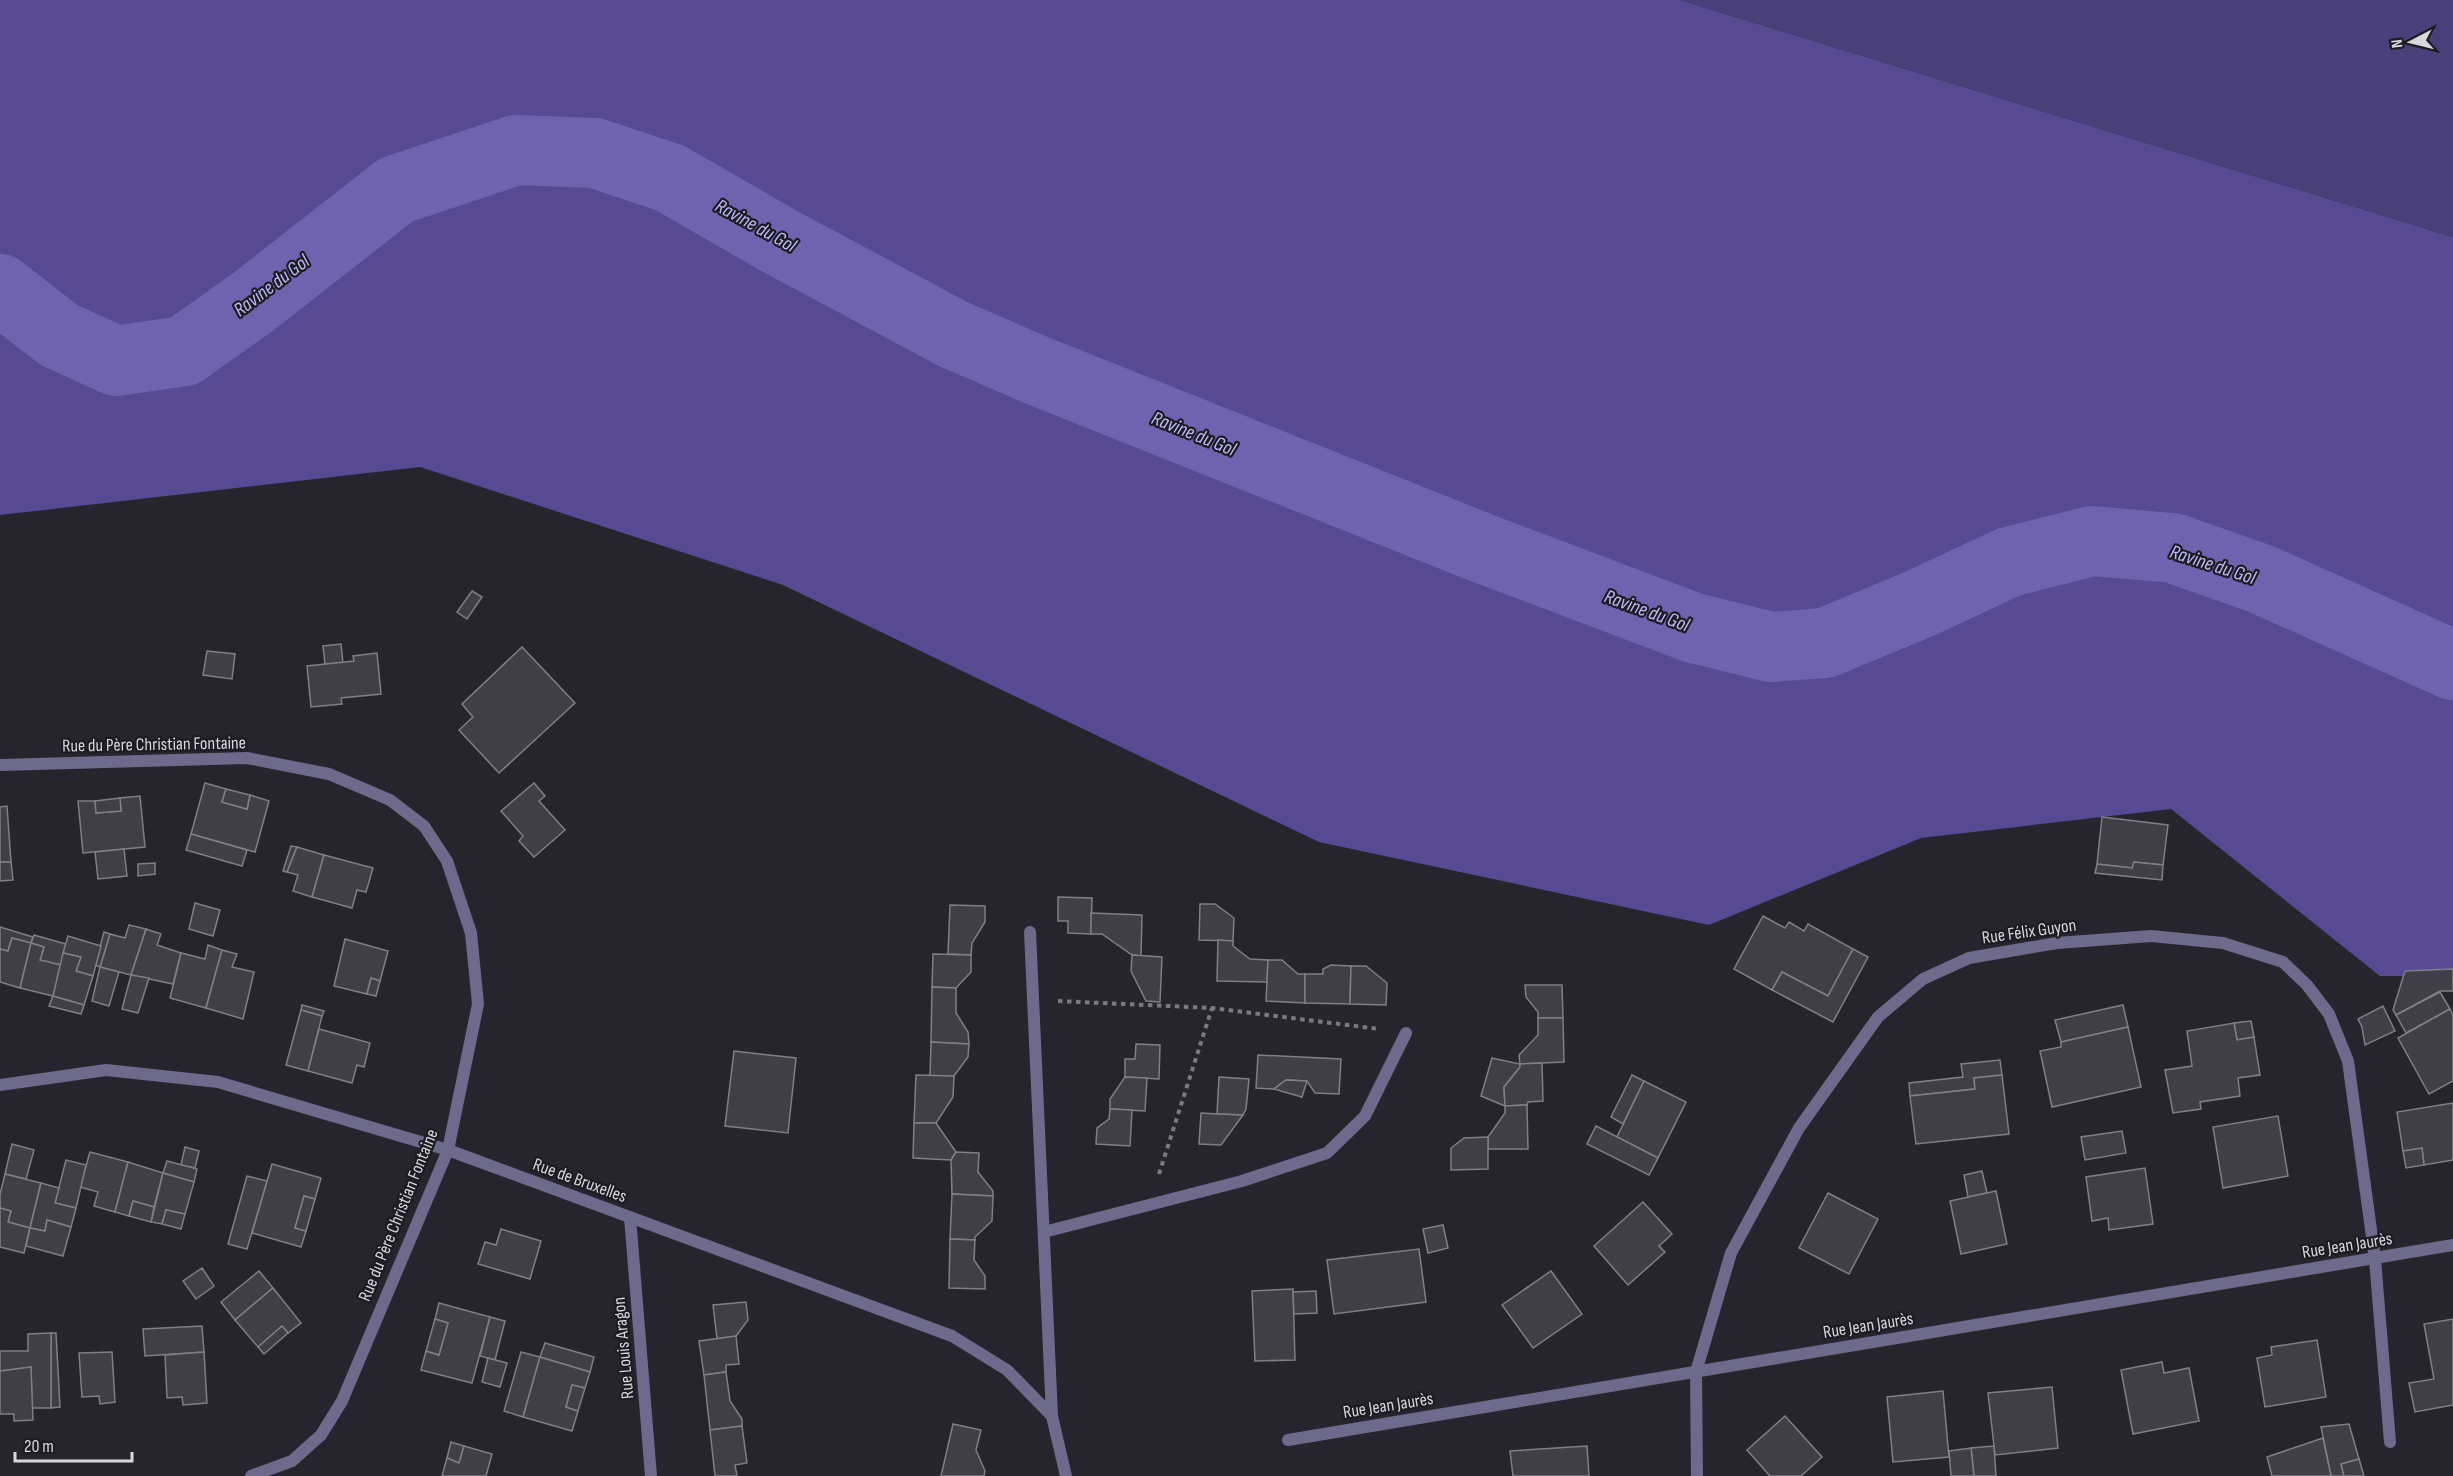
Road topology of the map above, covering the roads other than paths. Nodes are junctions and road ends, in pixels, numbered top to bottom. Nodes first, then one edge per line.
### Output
1 (0, 765) edge
2 (1030, 932) dead end
3 (1406, 1033) road end
4 (0, 1085) edge
5 (448, 1150) junction
6 (630, 1217) junction
7 (1044, 1232) junction
8 (2453, 1245) edge
9 (2375, 1258) junction
10 (1696, 1372) junction
11 (1052, 1416) junction
12 (1288, 1440) dead end
13 (2390, 1442) dead end
14 (250, 1476) edge
15 (651, 1476) edge
16 (1066, 1476) edge
17 (1697, 1476) edge

1 - 5 street, Rue du Père Christian Fontaine
2 - 7 street
3 - 7 street
4 - 5 street, Rue de Bruxelles
5 - 6 street, Rue de Bruxelles
5 - 14 street, Rue du Père Christian Fontaine
6 - 11 street, Rue de Bruxelles
6 - 15 street, Rue Louis Aragon
7 - 11 street
8 - 9 street, Rue Jean Jaurès
9 - 10 street, Rue Jean Jaurès
9 - 10 street, Rue Félix Guyon
9 - 13 street, Rue Félix Guyon
10 - 12 street, Rue Jean Jaurès
10 - 17 street, Rue Félix Guyon
11 - 16 street

